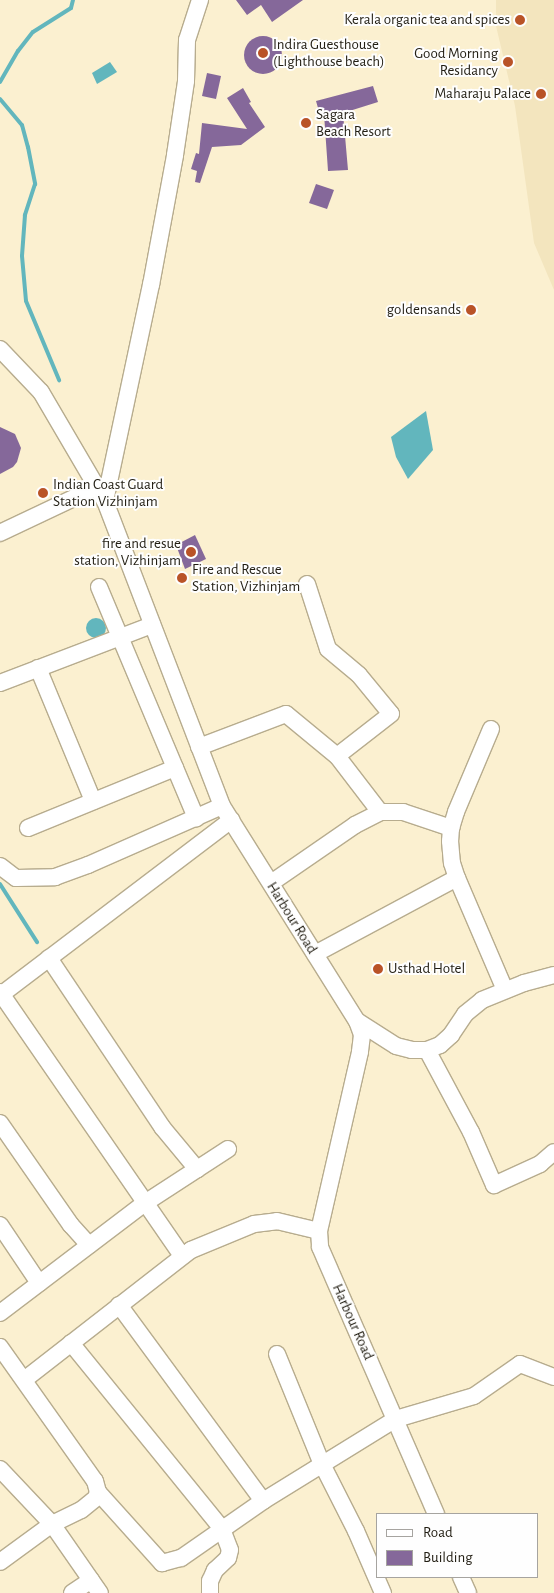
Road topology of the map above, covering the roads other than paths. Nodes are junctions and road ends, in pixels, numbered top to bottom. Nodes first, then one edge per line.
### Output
1 (200, 0) edge
2 (0, 349) edge
3 (101, 494) junction
4 (0, 533) edge
5 (307, 584) dead end
6 (99, 587) dead end
7 (152, 625) junction
8 (121, 637) junction
9 (38, 668) junction
10 (0, 683) edge
11 (491, 729) dead end
12 (199, 747) junction
13 (337, 756) junction
14 (174, 768) junction
15 (93, 801) junction
16 (380, 812) junction
17 (226, 813) junction
18 (196, 818) junction
19 (28, 828) dead end
20 (451, 828) junction
21 (0, 866) edge
22 (457, 878) junction
23 (271, 883) junction
24 (316, 954) junction
25 (49, 958) junction
26 (554, 975) edge
27 (505, 990) junction
28 (1, 993) edge
29 (357, 1021) junction
30 (427, 1050) junction
31 (0, 1123) edge
32 (228, 1149) dead end
33 (554, 1152) edge
34 (197, 1169) junction
35 (145, 1203) junction
36 (0, 1225) edge
37 (319, 1230) junction
38 (89, 1245) junction
39 (182, 1256) junction
40 (39, 1283) junction
41 (119, 1305) junction
42 (0, 1312) edge
43 (71, 1343) junction
44 (0, 1347) edge
45 (277, 1354) dead end
46 (554, 1377) edge
47 (24, 1380) junction
48 (396, 1419) junction
49 (322, 1464) junction
50 (2, 1475) edge
51 (98, 1492) junction
52 (263, 1502) junction
53 (436, 1513) edge
54 (52, 1524) junction
55 (222, 1529) junction
56 (0, 1562) edge
57 (376, 1577) edge
58 (377, 1578) edge
59 (462, 1578) edge
60 (95, 1586) edge
61 (72, 1593) edge
62 (210, 1593) edge
63 (383, 1593) edge
64 (468, 1593) edge

1 - 3 street
2 - 3 street, Harbour Road
3 - 4 street
3 - 7 street, Harbour Road
5 - 13 street
6 - 8 street
7 - 8 street
7 - 12 street, Harbour Road
8 - 9 street
8 - 14 street
9 - 10 street
9 - 15 street
11 - 20 street
12 - 13 street
12 - 17 street, Harbour Road
13 - 16 street
14 - 15 street
14 - 18 street
15 - 19 street
16 - 20 street
16 - 23 street
17 - 18 street
17 - 23 street, Harbour Road
17 - 25 street
18 - 21 street
20 - 22 street
22 - 24 street
22 - 27 street
23 - 24 street, Harbour Road
24 - 29 street, Harbour Road
25 - 28 street
25 - 34 street
26 - 27 street
27 - 30 street
28 - 35 street
29 - 30 street
29 - 37 street, Harbour Road
30 - 33 street
31 - 38 street
32 - 34 street
34 - 35 street
35 - 38 street
35 - 39 street
36 - 40 street
37 - 39 street
37 - 48 street, Harbour Road
38 - 40 street
39 - 41 street
40 - 42 street
41 - 43 street
41 - 52 street
43 - 47 street
43 - 55 street
44 - 47 street
45 - 49 street
46 - 48 street
47 - 51 street
48 - 49 street
48 - 53 street, Harbour Road
49 - 52 street
49 - 57 street
50 - 54 street
51 - 54 street
51 - 55 street
52 - 55 street
54 - 56 street
54 - 60 street
55 - 62 street
58 - 63 street
59 - 64 street
60 - 61 street

